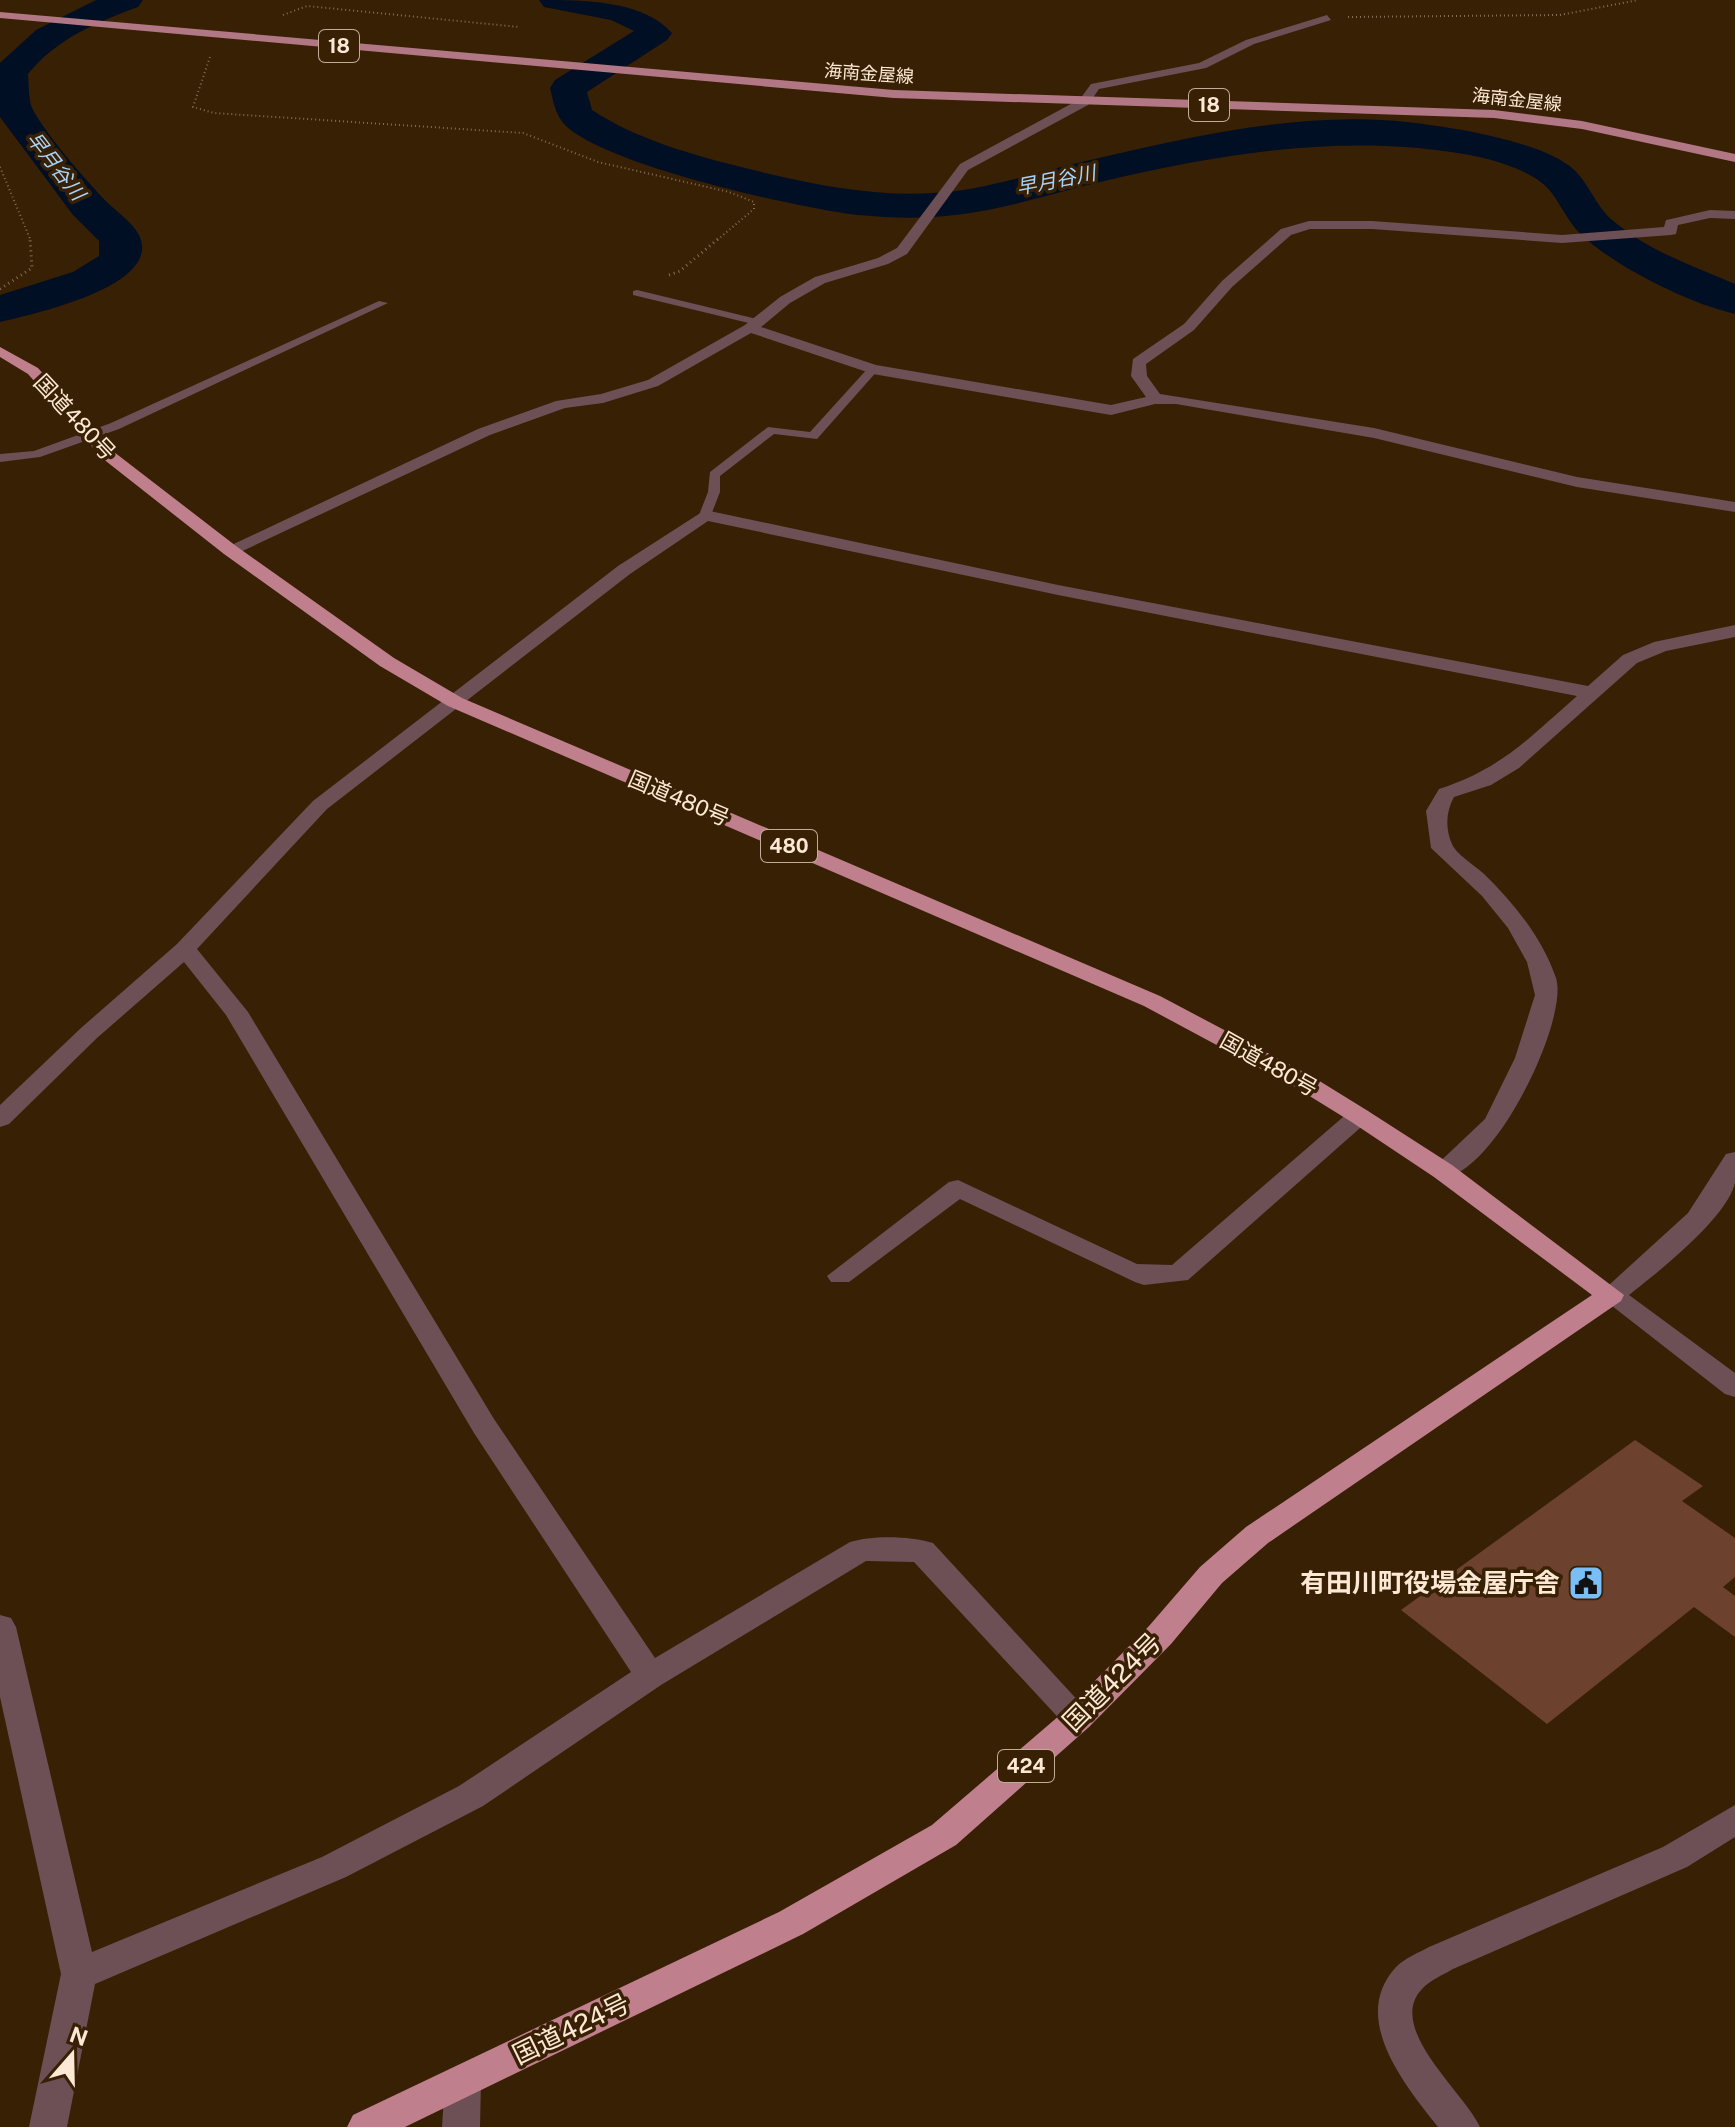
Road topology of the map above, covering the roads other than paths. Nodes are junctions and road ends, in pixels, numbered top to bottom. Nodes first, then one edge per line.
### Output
1 (0, 15) edge
2 (1327, 18) road end
3 (1084, 102) junction
4 (1735, 158) edge
5 (1735, 215) edge
6 (637, 293) road end
7 (383, 303) dead end
8 (754, 325) junction
9 (0, 351) edge
10 (873, 369) junction
11 (1155, 399) junction
12 (90, 435) junction
13 (0, 458) edge
14 (1735, 507) edge
15 (705, 515) junction
16 (230, 550) junction
17 (1735, 631) edge
18 (1594, 693) junction
19 (455, 702) junction
20 (185, 949) junction
21 (1359, 1116) junction
22 (0, 1119) edge
23 (1735, 1160) edge
24 (1443, 1171) junction
25 (840, 1276) dead end
26 (1611, 1295) junction
27 (1735, 1387) edge
28 (0, 1627) edge
29 (650, 1676) junction
30 (1078, 1718) junction
31 (1735, 1819) edge
32 (79, 1974) junction
33 (463, 2081) junction
34 (48, 2127) edge
35 (366, 2127) edge
36 (461, 2127) edge
37 (1461, 2127) edge

1 - 3 main road, 海南金屋線 / 18
2 - 3 street
3 - 4 main road, 海南金屋線 / 18
3 - 8 street
5 - 11 street
6 - 8 lane
7 - 12 lane
8 - 10 street
8 - 16 street
9 - 12 highway, 国道480号 / 480
10 - 11 street
10 - 15 lane
11 - 14 street
12 - 13 lane
12 - 16 highway, 国道480号 / 480
15 - 18 street
15 - 19 street
16 - 19 highway, 国道480号 / 480
17 - 18 street
18 - 24 street
19 - 20 street
19 - 21 highway, 国道480号 / 480
20 - 22 street
20 - 29 street
21 - 24 highway, 国道480号 / 480
21 - 25 street
23 - 26 street
24 - 26 highway, 国道480号 / 480
26 - 27 street
26 - 30 highway, 国道424号 / 424
28 - 32 street
29 - 30 street
29 - 32 street
30 - 33 highway, 国道424号 / 424
31 - 37 street
32 - 34 street
33 - 35 highway, 国道424号 / 424
33 - 36 street

